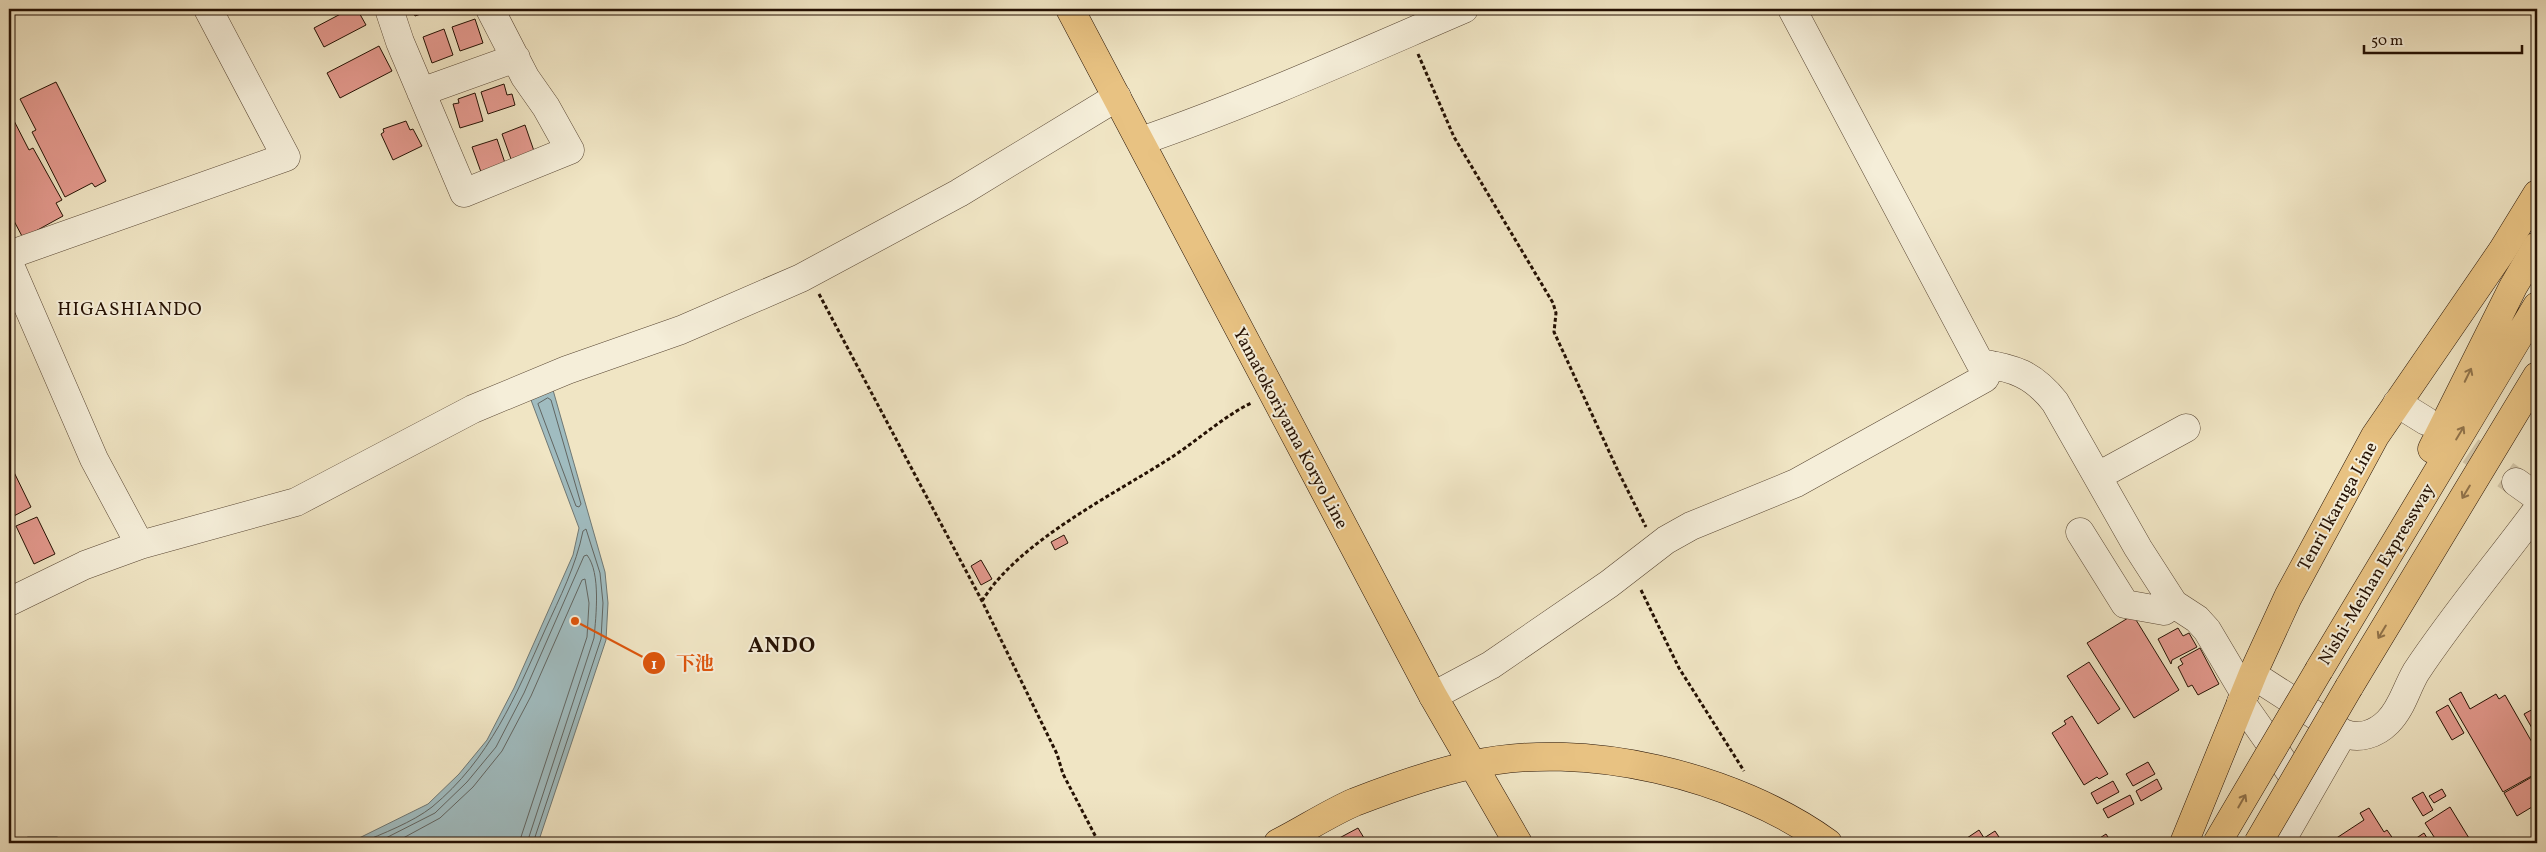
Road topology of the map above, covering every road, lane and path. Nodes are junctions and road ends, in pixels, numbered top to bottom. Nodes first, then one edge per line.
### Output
1 (208, 9) edge
2 (389, 9) edge
3 (490, 9) edge
4 (1070, 9) edge
5 (1464, 9) edge
6 (1792, 9) edge
7 (1409, 33) junction
8 (516, 58) junction
9 (421, 92) junction
10 (1117, 97) junction
11 (1141, 141) junction
12 (2537, 194) edge
13 (2537, 246) edge
14 (9, 255) edge
15 (9, 263) edge
16 (810, 273) junction
17 (2537, 306) edge
18 (1991, 365) junction
19 (2537, 376) edge
20 (1272, 393) junction
21 (2397, 403) junction
22 (2426, 421) tunnel mouth
23 (2186, 428) dead end
24 (2098, 476) junction
25 (2537, 510) edge
26 (2080, 532) dead end
27 (140, 545) junction
28 (1648, 553) junction
29 (982, 601) junction
30 (9, 602) edge
31 (2174, 604) junction
32 (2354, 607) junction
33 (2246, 690) junction
34 (1434, 696) junction
35 (2343, 733) junction
36 (1472, 764) junction
37 (1745, 772) dead end
38 (2307, 796) junction
39 (1099, 843) edge
40 (1278, 843) edge
41 (1518, 843) edge
42 (1828, 843) edge
43 (2184, 843) edge
44 (2217, 843) edge
45 (2258, 843) edge
46 (2280, 843) edge

1 - 14 street
2 - 9 street
3 - 8 street
4 - 10 main road, Yamatokoriyama Koryo Line
5 - 7 street
6 - 18 street
7 - 11 street
7 - 28 path
8 - 9 street
8 - 9 street
10 - 11 main road, Yamatokoriyama Koryo Line
10 - 16 street
11 - 20 main road, Yamatokoriyama Koryo Line
12 - 21 main road, Tenri Ikaruga Line
32 -> 13 main road
15 - 27 street
16 - 27 street
16 - 29 path
32 -> 17 main road, Nishi-Meihan Expressway
18 - 24 street
18 - 28 street
19 -> 45 main road, Nishi-Meihan Expressway, bridge
20 - 29 path
20 - 34 main road, Yamatokoriyama Koryo Line
21 - 22 street
21 - 33 main road, Tenri Ikaruga Line
23 - 24 street
24 - 31 street
25 - 35 street
26 - 31 street
27 - 30 street
28 - 34 street
28 - 37 path
29 - 39 path
31 - 33 street
44 -> 32 main road, Nishi-Meihan Expressway, bridge
33 - 35 street
33 - 38 street
33 - 43 main road, Tenri Ikaruga Line
34 - 36 main road, Yamatokoriyama Koryo Line
35 - 38 street
36 - 40 main road
36 - 41 main road, Yamatokoriyama Koryo Line
36 - 42 main road
38 - 46 street

